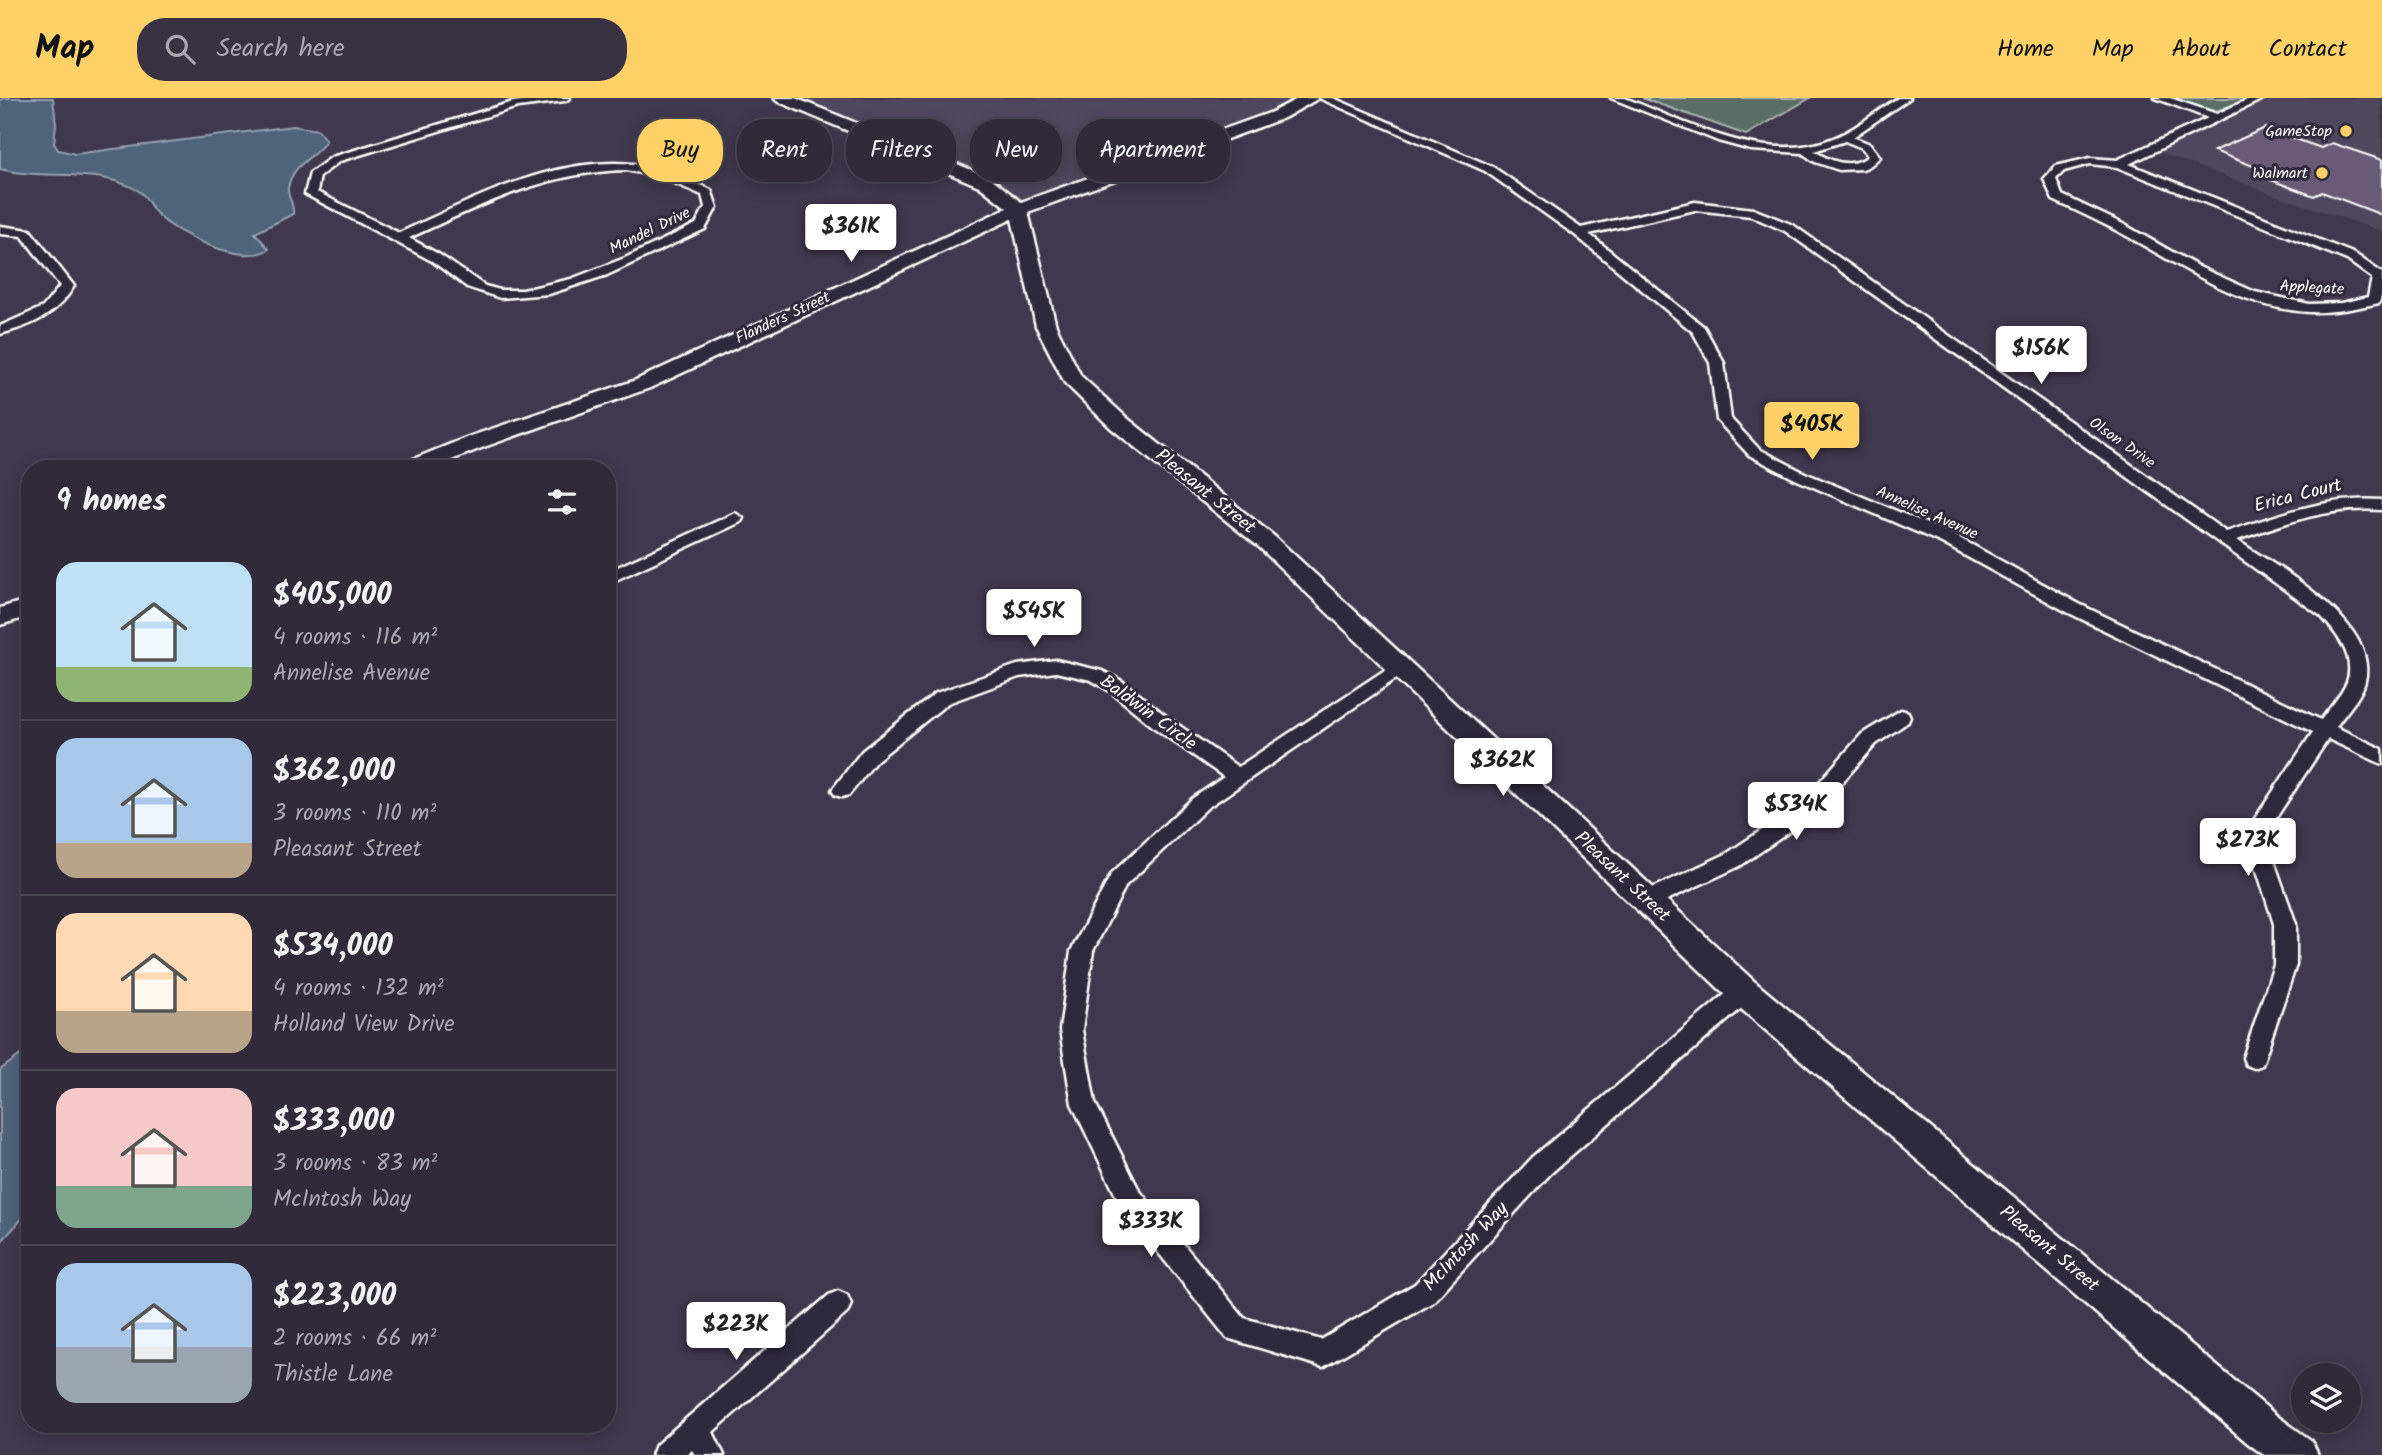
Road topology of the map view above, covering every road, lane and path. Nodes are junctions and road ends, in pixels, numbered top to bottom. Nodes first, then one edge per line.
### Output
1 (565, 98) edge
2 (782, 98) edge
3 (1311, 98) edge
4 (1324, 98) edge
5 (1616, 98) edge
6 (1905, 98) edge
7 (2160, 98) edge
8 (2260, 98) edge
9 (2215, 117) junction
10 (1843, 137) junction
11 (1804, 149) junction
12 (2119, 164) junction
13 (1019, 209) junction
14 (0, 230) edge
15 (1579, 232) junction
16 (399, 237) junction
17 (0, 330) edge
18 (431, 460) edge
19 (2382, 505) edge
20 (734, 518) dead end
21 (2225, 538) junction
22 (616, 575) edge
23 (21, 610) edge
24 (0, 617) edge
25 (1400, 668) junction
26 (1901, 717) dead end
27 (2324, 729) junction
28 (2382, 757) edge
29 (1238, 777) junction
30 (842, 790) dead end
31 (1647, 900) junction
32 (1744, 992) junction
33 (2254, 1058) dead end
34 (838, 1304) dead end
35 (696, 1429) junction
36 (666, 1455) edge
37 (710, 1455) edge
38 (2298, 1455) edge

1 - 16 street, Mandel Drive
2 - 13 street
3 - 13 street, Flanders Street
4 - 15 street, Annelise Avenue
5 - 11 street
6 - 10 street
7 - 9 street
8 - 9 street, Applegate
9 - 12 street, Applegate
10 - 11 street
10 - 11 street
12 - 12 street, Applegate
13 - 18 street, Flanders Street
13 - 25 street, Pleasant Street
14 - 17 street
15 - 21 street, Olson Drive
15 - 27 street, Annelise Avenue
16 - 16 street, Mandel Drive
19 - 21 street, Erica Court
20 - 22 street
21 - 27 street, Olson Drive
23 - 24 street
25 - 29 street, McIntosh Way
25 - 31 street, Pleasant Street
26 - 31 street
27 - 28 street, Annelise Avenue
27 - 33 street, Olson Drive
29 - 30 street, Baldwin Circle
29 - 32 street, McIntosh Way
31 - 32 street, Pleasant Street
32 - 38 street, Pleasant Street
34 - 35 street
35 - 36 street
35 - 37 street

